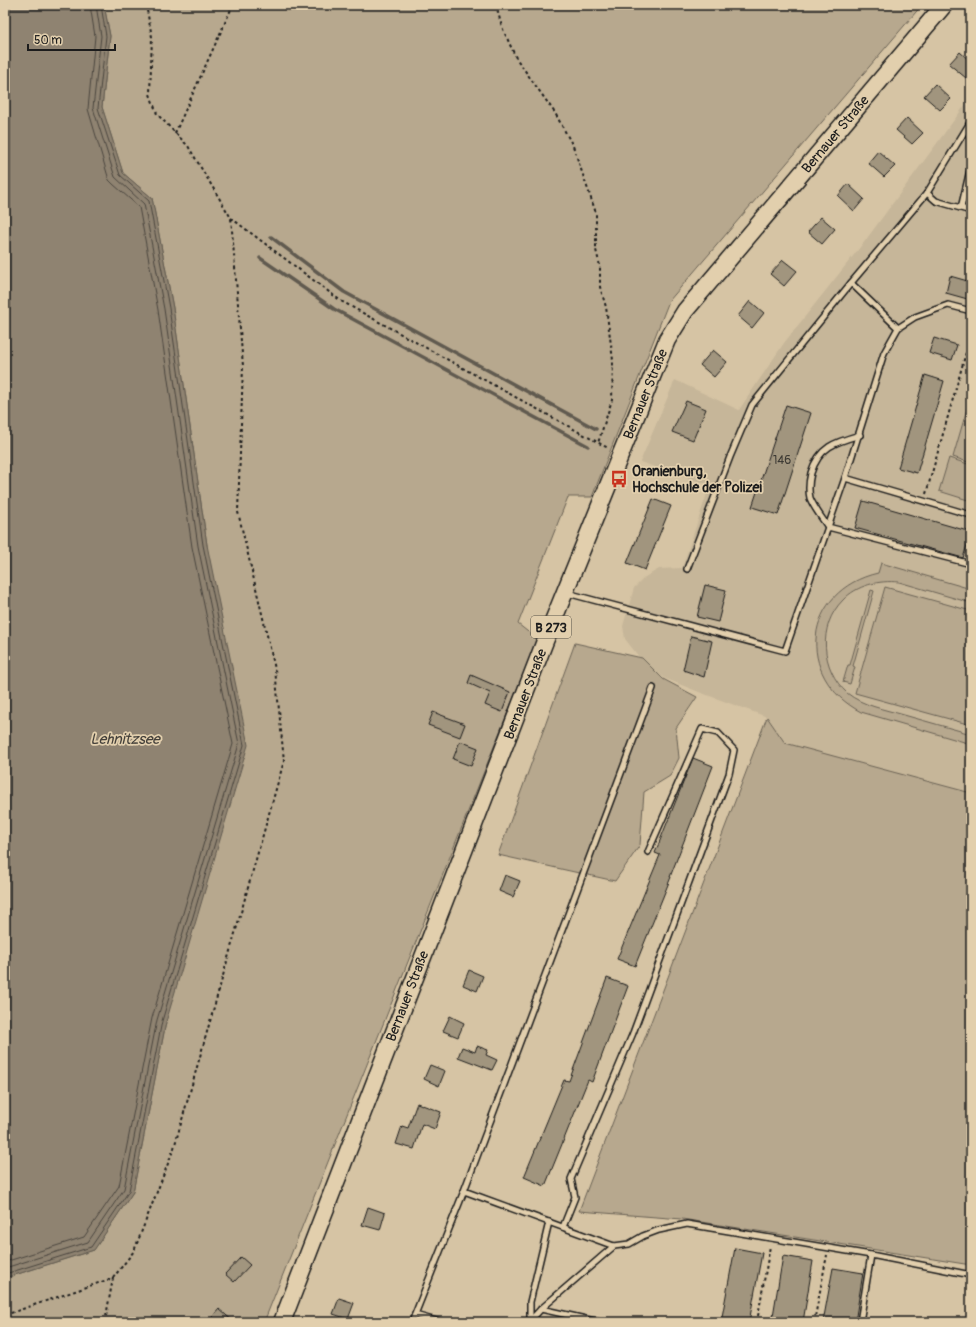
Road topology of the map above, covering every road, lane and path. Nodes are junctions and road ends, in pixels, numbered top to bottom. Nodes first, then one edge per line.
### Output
1 (146, 5) edge
2 (233, 5) edge
3 (498, 5) edge
4 (944, 5) edge
5 (971, 121) edge
6 (175, 133) junction
7 (971, 166) edge
8 (927, 192) junction
9 (961, 208) junction
10 (971, 211) edge
11 (231, 218) junction
12 (851, 283) junction
13 (971, 311) edge
14 (898, 328) junction
15 (971, 335) edge
16 (860, 435) junction
17 (598, 443) junction
18 (620, 455) junction
19 (845, 478) junction
20 (924, 501) junction
21 (971, 515) edge
22 (828, 527) junction
23 (971, 564) edge
24 (688, 569) dead end
25 (565, 593) junction
26 (653, 688) dead end
27 (648, 852) dead end
28 (464, 1191) junction
29 (549, 1222) junction
30 (563, 1228) junction
31 (771, 1238) junction
32 (614, 1246) junction
33 (828, 1248) junction
34 (871, 1255) junction
35 (971, 1275) edge
36 (113, 1278) junction
37 (541, 1309) junction
38 (415, 1315) junction
39 (5, 1316) edge
40 (529, 1321) edge
41 (105, 1322) edge
42 (282, 1322) edge
43 (412, 1322) edge
44 (440, 1322) edge
45 (599, 1322) edge
46 (757, 1322) edge
47 (814, 1322) edge
48 (860, 1322) edge

1 - 6 path
2 - 6 path
3 - 17 path
4 - 18 main road, Bernauer Straße / B 273
5 - 8 lane
6 - 11 path
7 - 9 lane
8 - 9 lane
8 - 12 lane
9 - 10 lane
11 - 17 path
11 - 36 path
12 - 14 lane
12 - 24 lane
13 - 14 lane
14 - 16 lane
15 - 20 path
16 - 19 lane
16 - 22 lane
17 - 18 path
18 - 25 main road, Bernauer Straße / B 273
19 - 20 lane
19 - 22 lane
20 - 21 lane
22 - 23 lane
22 - 25 lane
25 - 42 main road, Bernauer Straße / B 273
26 - 28 lane
27 - 30 lane
28 - 29 lane
28 - 38 lane
29 - 30 lane
29 - 40 lane
30 - 32 lane
31 - 32 lane
31 - 33 lane
31 - 46 path
32 - 37 lane
33 - 34 lane
33 - 47 path
34 - 35 lane
34 - 48 lane
36 - 39 path
36 - 41 path
37 - 40 lane
37 - 45 lane
38 - 43 lane
38 - 44 lane

